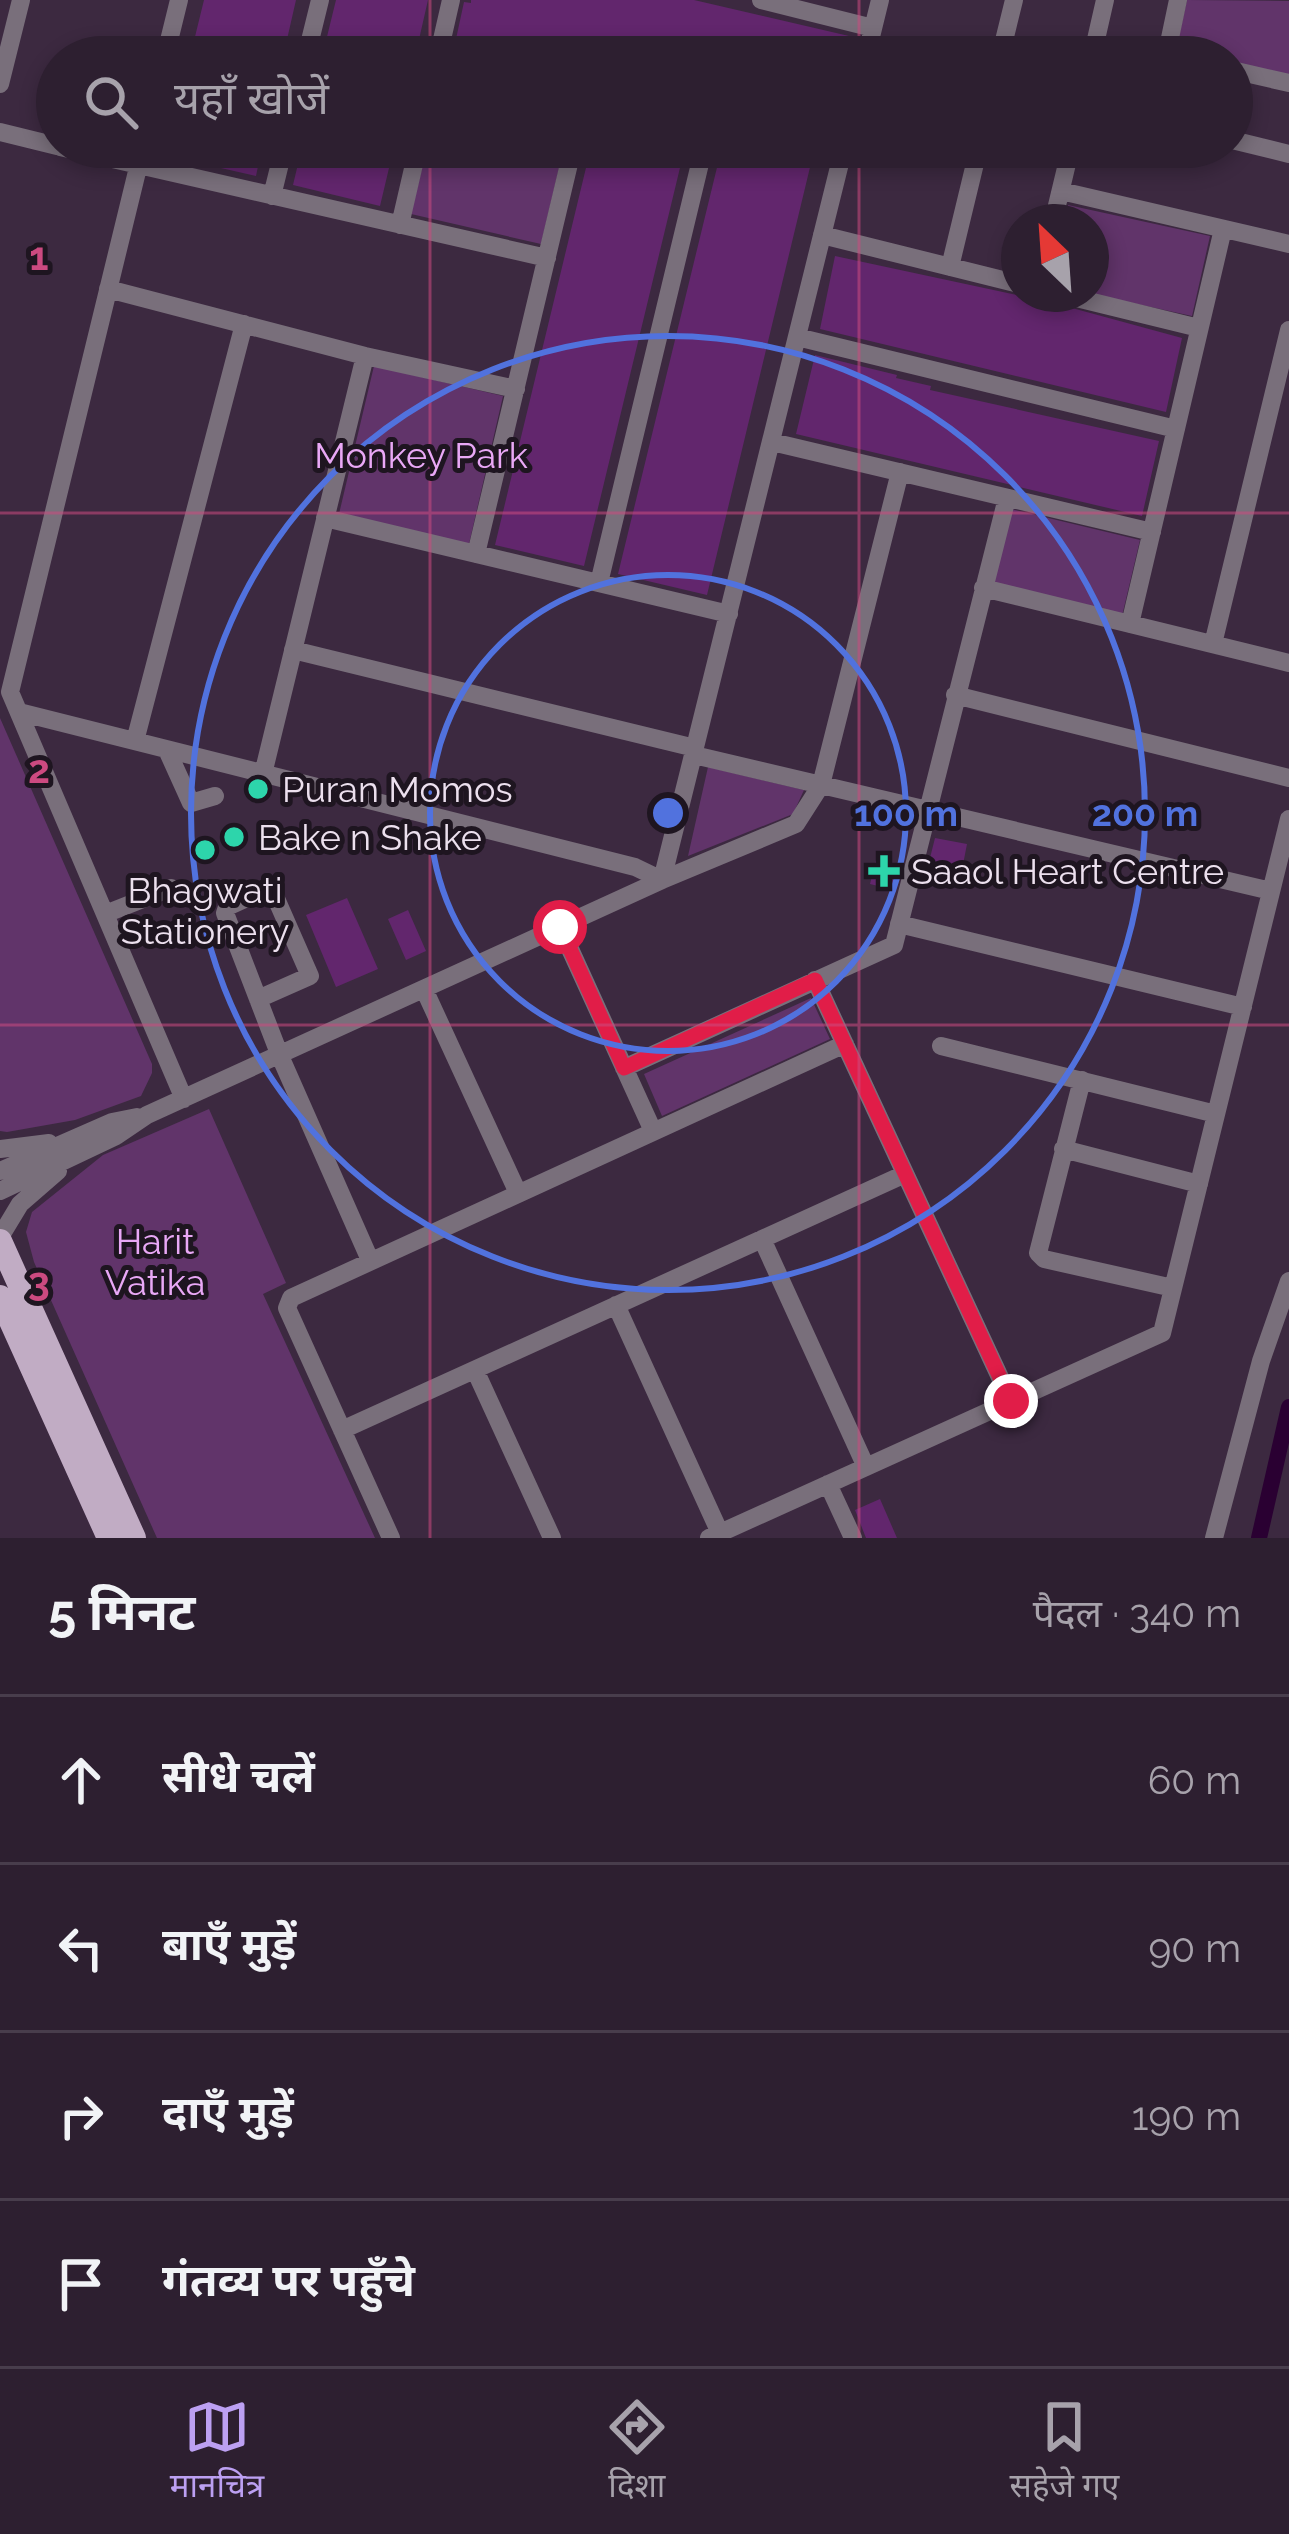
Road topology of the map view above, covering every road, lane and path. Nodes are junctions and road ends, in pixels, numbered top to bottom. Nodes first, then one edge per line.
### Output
1 (21, 0) edge
2 (179, 0) edge
3 (320, 0) edge
4 (451, 0) edge
5 (761, 0) edge
6 (880, 0) edge
7 (1014, 0) edge
8 (1105, 0) edge
9 (1178, 0) edge
10 (873, 28) junction
11 (170, 36) edge
12 (311, 36) edge
13 (444, 36) edge
14 (871, 36) edge
15 (1005, 36) edge
16 (1097, 36) edge
17 (1173, 36) edge
18 (1253, 75) edge
19 (1289, 83) edge
20 (0, 84) edge
21 (0, 132) edge
22 (36, 141) edge
23 (1253, 145) edge
24 (1289, 154) edge
25 (138, 168) edge
26 (178, 168) edge
27 (279, 168) edge
28 (413, 168) edge
29 (568, 168) edge
30 (699, 168) edge
31 (838, 168) edge
32 (974, 168) edge
33 (1066, 168) edge
34 (1061, 191) junction
35 (272, 196) junction
36 (1058, 204) edge
37 (400, 225) junction
38 (1223, 229) junction
39 (822, 236) junction
40 (1289, 244) edge
41 (547, 258) junction
42 (950, 267) junction
43 (1001, 280) edge
44 (109, 289) junction
45 (1109, 306) edge
46 (244, 324) junction
47 (1199, 328) junction
48 (1289, 330) edge
49 (797, 337) junction
50 (365, 356) junction
51 (516, 389) junction
52 (1176, 429) junction
53 (772, 442) junction
54 (899, 472) junction
55 (1007, 497) junction
56 (325, 518) junction
57 (1152, 532) junction
58 (476, 554) junction
59 (599, 584) junction
60 (983, 588) junction
61 (729, 614) junction
62 (1130, 624) junction
63 (1214, 644) junction
64 (293, 650) junction
65 (1289, 663) edge
66 (955, 695) junction
67 (19, 712) junction
68 (135, 742) junction
69 (167, 750) junction
70 (694, 752) junction
71 (263, 774) junction
72 (1289, 778) edge
73 (821, 785) junction
74 (215, 796) dead end
75 (926, 810) junction
76 (1289, 819) edge
77 (662, 880) junction
78 (171, 888) dead end
79 (1271, 891) junction
80 (105, 914) junction
81 (898, 924) junction
82 (560, 927) junction
83 (815, 980) junction
84 (424, 989) junction
85 (258, 999) junction
86 (1243, 1007) junction
87 (844, 1044) junction
88 (940, 1046) dead end
89 (280, 1056) junction
90 (624, 1068) junction
91 (1082, 1080) junction
92 (184, 1099) junction
93 (1216, 1114) junction
94 (653, 1132) junction
95 (0, 1148) edge
96 (72, 1148) junction
97 (1063, 1149) junction
98 (0, 1171) edge
99 (905, 1174) junction
100 (1199, 1184) junction
101 (0, 1191) edge
102 (518, 1193) junction
103 (0, 1239) edge
104 (762, 1239) junction
105 (370, 1260) junction
106 (1289, 1280) edge
107 (1173, 1288) junction
108 (0, 1298) edge
109 (616, 1305) junction
110 (475, 1370) junction
111 (1011, 1401) junction
112 (342, 1430) junction
113 (866, 1467) junction
114 (828, 1484) junction
115 (715, 1535) edge
116 (109, 1538) edge
117 (134, 1538) edge
118 (392, 1538) edge
119 (552, 1538) edge
120 (853, 1538) edge
121 (1214, 1538) edge

1 - 20 street
2 - 11 street
3 - 12 street
4 - 13 street
5 - 10 street
6 - 10 street
7 - 15 street
8 - 16 street
9 - 17 street
10 - 14 street
18 - 19 street
21 - 22 street
23 - 24 street
25 - 44 street
26 - 35 street
27 - 35 street
28 - 37 street
29 - 41 street
30 - 59 street
31 - 39 street
32 - 42 street
33 - 34 street
34 - 36 street
34 - 38 street
35 - 37 street
37 - 41 street
38 - 40 street
38 - 47 street
39 - 42 street
39 - 49 street
41 - 51 street
42 - 43 street
44 - 46 street
44 - 67 street
45 - 47 street
46 - 50 street
46 - 68 street
47 - 52 street
48 - 63 street
49 - 52 street
49 - 53 street
50 - 51 street
50 - 56 street
51 - 58 street
52 - 57 street
53 - 54 street
53 - 61 street
54 - 55 street
54 - 73 street
55 - 57 street
55 - 60 street
56 - 58 street
56 - 64 street
57 - 62 street
58 - 59 street
59 - 61 street
60 - 62 street
60 - 66 street
61 - 70 street
62 - 63 street
63 - 65 street
64 - 70 street
64 - 71 street
66 - 72 street
66 - 75 street
67 - 68 street
67 - 80 street
68 - 69 street
69 - 71 street
69 - 74 street
70 - 73 street
70 - 77 street
71 - 77 street
73 - 75 street
73 - 77 street
75 - 79 street
75 - 81 street
76 - 79 street
77 - 82 street
78 - 80 street
79 - 86 street
80 - 92 street
81 - 83 street
81 - 86 street
82 - 84 street
82 - 90 street
83 - 87 street
83 - 90 street
84 - 89 street
84 - 102 street
85 - 85 street
85 - 89 street
86 - 93 street
87 - 94 street
87 - 99 street
88 - 91 street
89 - 92 street
89 - 105 street
90 - 94 street
91 - 93 street
91 - 97 street
92 - 96 street
93 - 100 street
94 - 102 street
95 - 96 street
96 - 98 street
96 - 101 street
96 - 103 street
97 - 100 street
97 - 107 street
99 - 104 street
99 - 111 street
100 - 107 street
102 - 105 street
103 - 117 main road
104 - 109 street
104 - 113 street
105 - 112 street
106 - 121 street
107 - 111 street
108 - 116 main road
109 - 110 street
109 - 115 street
110 - 112 street
110 - 119 street
111 - 113 street
112 - 118 street
113 - 114 street
114 - 115 street
114 - 120 street

